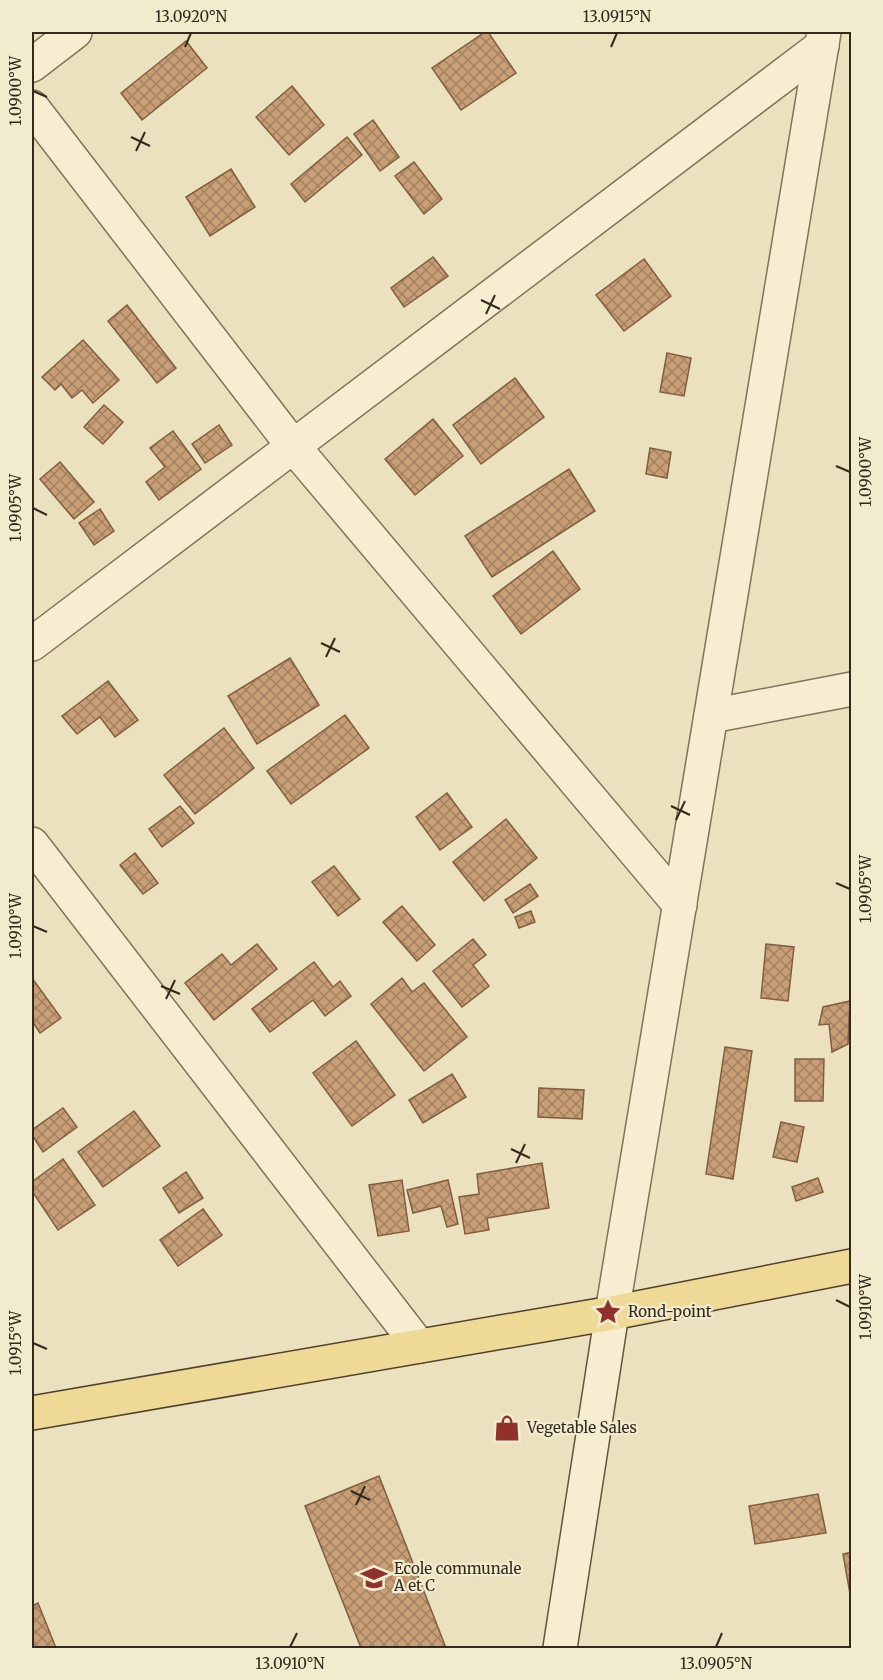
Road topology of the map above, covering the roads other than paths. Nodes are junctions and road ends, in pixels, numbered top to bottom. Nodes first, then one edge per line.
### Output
1 (75, 32) edge
2 (823, 39) edge
3 (32, 65) edge
4 (32, 107) edge
5 (293, 446) junction
6 (32, 644) edge
7 (852, 689) edge
8 (711, 716) junction
9 (32, 844) edge
10 (680, 905) junction
11 (852, 1266) edge
12 (612, 1313) junction
13 (419, 1346) junction
14 (32, 1413) edge
15 (560, 1648) edge

1 - 3 street
2 - 5 street
2 - 8 street
4 - 5 street
5 - 6 street
5 - 10 street
7 - 8 street
8 - 10 street
9 - 13 street
10 - 12 street
11 - 12 main road
12 - 13 main road
12 - 15 street
13 - 14 main road

